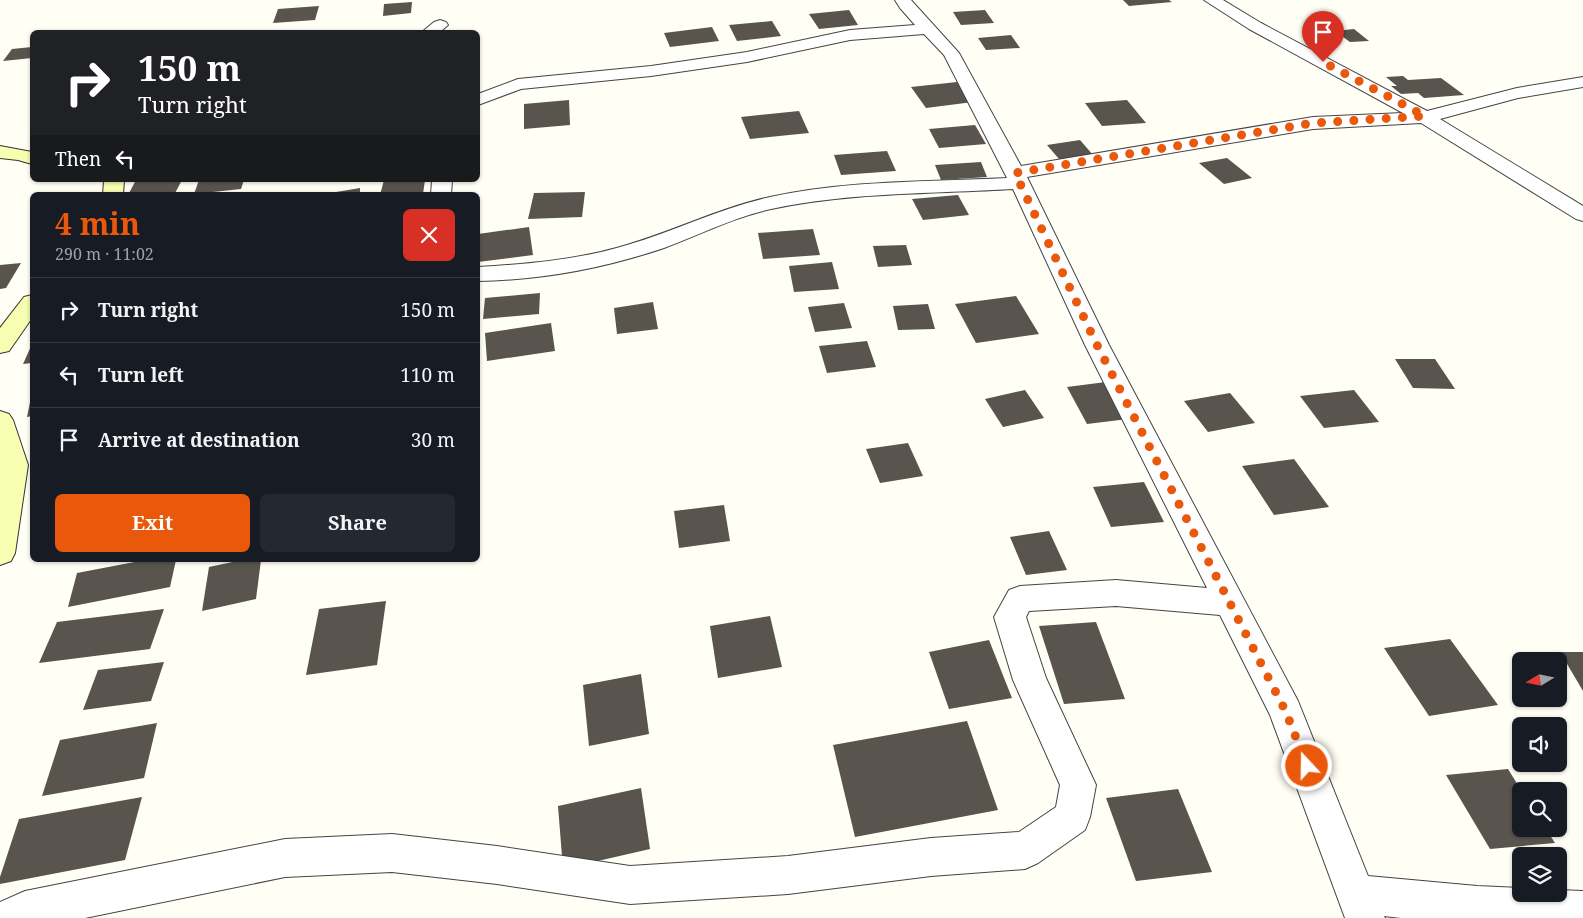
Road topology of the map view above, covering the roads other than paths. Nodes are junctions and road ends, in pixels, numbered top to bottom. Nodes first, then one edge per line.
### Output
1 (903, 0) edge
2 (1212, 0) edge
3 (928, 29) junction
4 (1583, 82) edge
5 (480, 99) edge
6 (1425, 116) junction
7 (0, 152) edge
8 (30, 157) edge
9 (1017, 178) junction
10 (1583, 215) edge
11 (480, 274) edge
12 (30, 305) edge
13 (0, 345) edge
14 (0, 420) edge
15 (0, 553) edge
16 (1230, 602) junction
17 (1361, 906) edge
18 (1583, 911) edge
19 (8, 918) edge

1 - 3 street
2 - 6 street
3 - 5 street
3 - 9 street
4 - 6 street
6 - 9 street
6 - 10 street
7 - 8 main road
9 - 11 street
9 - 16 street
12 - 13 main road
14 - 15 main road
16 - 17 street
16 - 19 street
17 - 18 street

